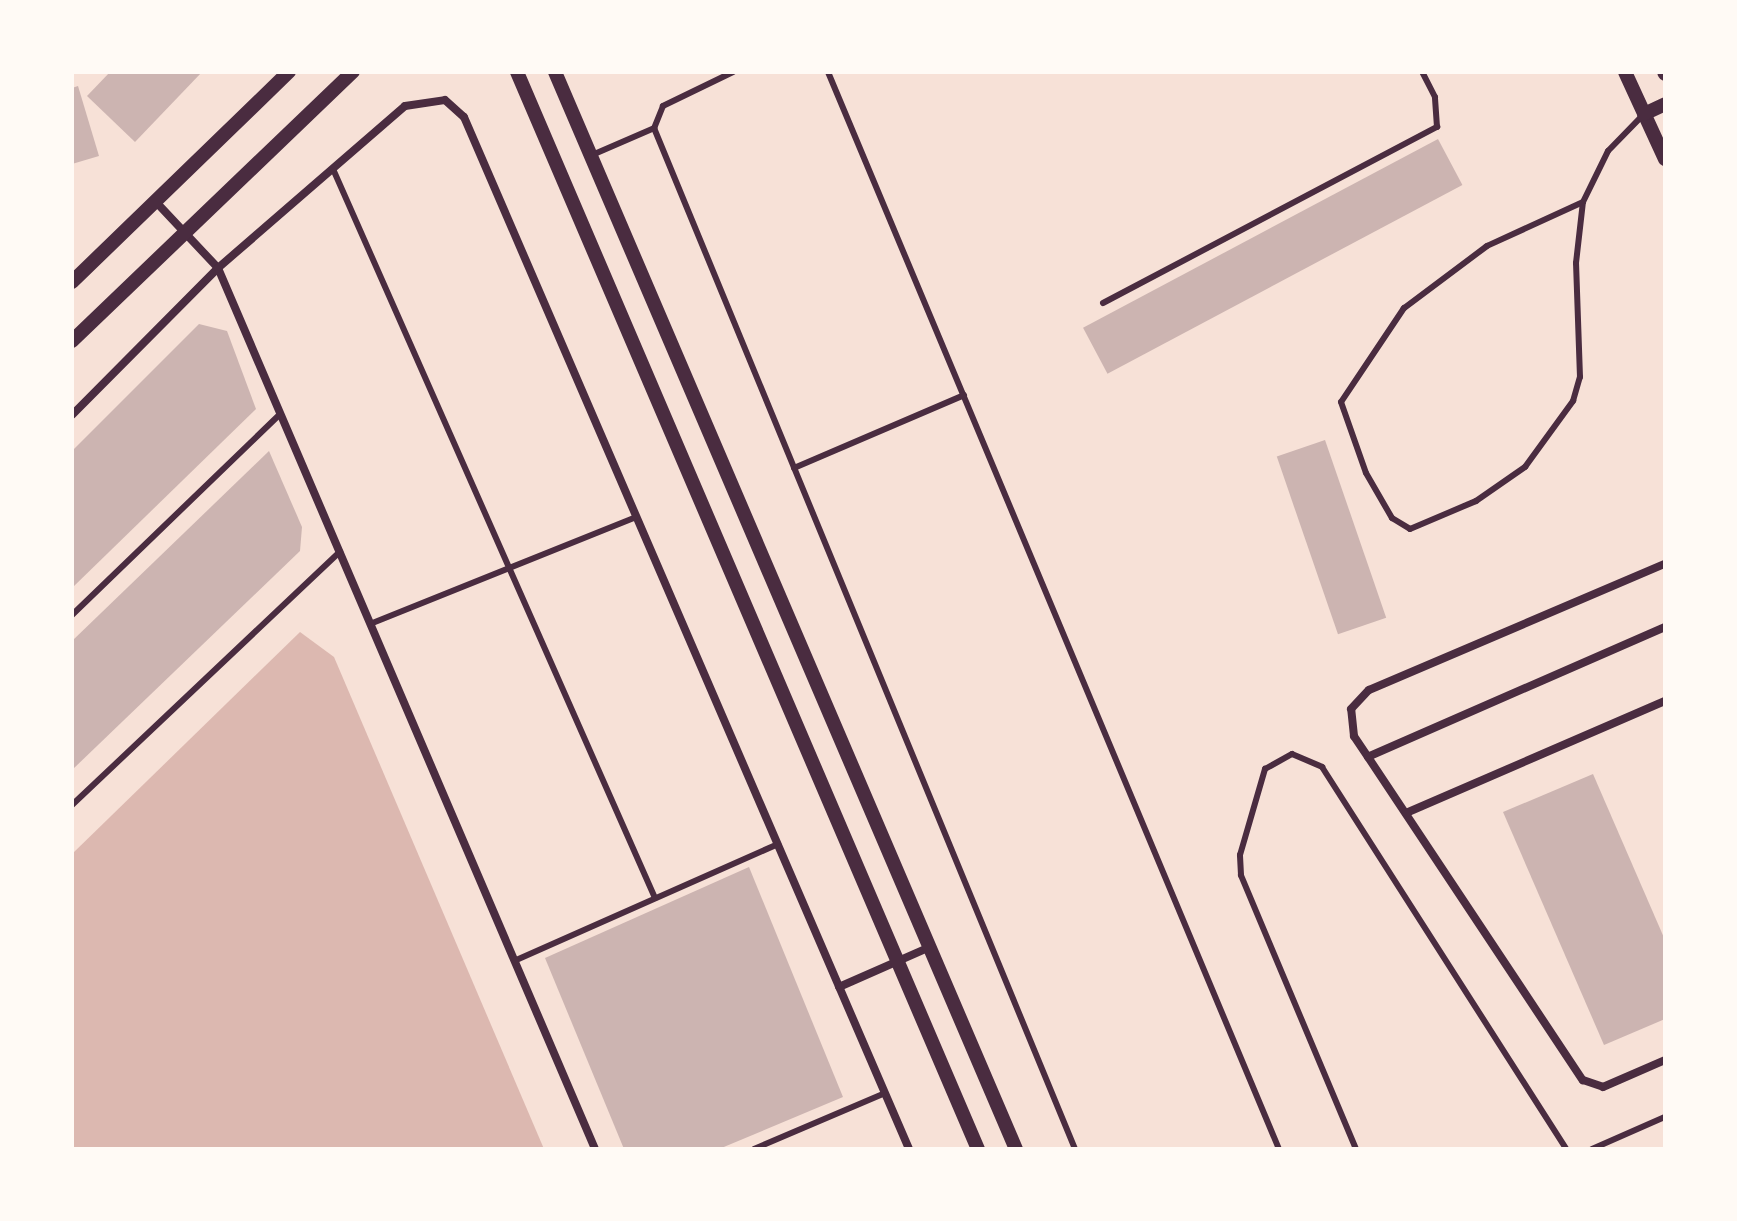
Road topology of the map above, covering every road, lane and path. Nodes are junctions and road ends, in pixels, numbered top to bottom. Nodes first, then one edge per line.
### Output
1 (289, 72) edge
2 (353, 72) edge
3 (517, 72) edge
4 (555, 72) edge
5 (733, 72) edge
6 (828, 72) edge
7 (1422, 72) edge
8 (1625, 72) edge
9 (1665, 104) edge
10 (1644, 114) junction
11 (654, 128) junction
12 (592, 155) junction
13 (1665, 159) edge
14 (333, 169) junction
15 (156, 202) junction
16 (1583, 202) junction
17 (185, 233) junction
18 (218, 268) junction
19 (72, 282) edge
20 (1103, 303) dead end
21 (72, 341) edge
22 (964, 395) junction
23 (280, 414) junction
24 (72, 415) edge
25 (794, 468) junction
26 (636, 517) junction
27 (340, 552) junction
28 (1665, 564) edge
29 (509, 569) junction
30 (72, 615) edge
31 (370, 624) junction
32 (1665, 627) edge
33 (1665, 701) edge
34 (1368, 757) junction
35 (72, 805) edge
36 (1406, 813) junction
37 (778, 844) junction
38 (655, 898) junction
39 (930, 947) junction
40 (514, 961) junction
41 (897, 961) junction
42 (839, 987) junction
43 (1665, 1060) edge
44 (885, 1093) junction
45 (1665, 1117) edge
46 (595, 1149) edge
47 (757, 1149) edge
48 (909, 1149) edge
49 (978, 1149) edge
50 (1016, 1149) edge
51 (1075, 1149) edge
52 (1279, 1149) edge
53 (1356, 1149) edge
54 (1566, 1149) edge
55 (1592, 1149) edge

1 - 15 street
2 - 17 street
3 - 41 street
4 - 12 street
5 - 11 lane
6 - 22 lane
7 - 20 lane
8 - 10 street
9 - 10 street
10 - 13 street
10 - 16 lane
11 - 12 lane
11 - 25 lane
12 - 39 street
14 - 18 street
14 - 26 street
14 - 29 lane
15 - 17 street
15 - 19 street
16 - 16 lane
17 - 18 street
17 - 21 street
18 - 23 street
18 - 24 street
22 - 25 lane
22 - 52 lane
23 - 27 street
23 - 30 lane
25 - 51 lane
26 - 29 lane
26 - 37 street
27 - 31 street
27 - 35 lane
28 - 34 street
29 - 31 lane
29 - 38 lane
31 - 40 street
32 - 34 street
33 - 36 street
34 - 36 street
36 - 43 street
37 - 38 lane
37 - 42 street
38 - 40 lane
39 - 41 street
39 - 50 street
40 - 46 street
41 - 42 street
41 - 49 street
42 - 44 street
44 - 47 lane
44 - 48 street
45 - 55 lane
53 - 54 lane

